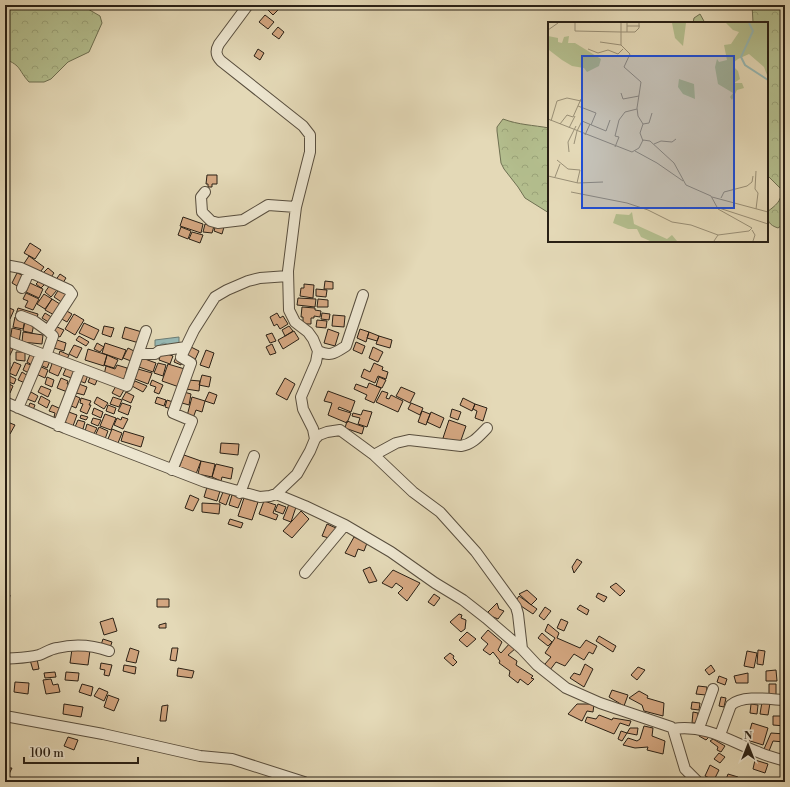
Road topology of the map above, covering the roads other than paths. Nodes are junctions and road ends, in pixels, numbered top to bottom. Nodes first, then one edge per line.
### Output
1 (248, 5) edge
2 (205, 192) dead end
3 (296, 207) junction
4 (5, 264) edge
5 (29, 272) junction
6 (288, 276) junction
7 (22, 288) dead end
8 (363, 295) dead end
9 (20, 316) dead end
10 (48, 331) junction
11 (146, 331) dead end
12 (5, 340) edge
13 (186, 347) junction
14 (318, 351) junction
15 (138, 354) junction
16 (44, 355) junction
17 (80, 369) junction
18 (5, 402) edge
19 (18, 408) junction
20 (58, 426) junction
21 (487, 428) dead end
22 (315, 438) junction
23 (374, 455) junction
24 (254, 456) dead end
25 (172, 470) junction
26 (240, 493) junction
27 (276, 494) junction
28 (346, 526) junction
29 (305, 573) dead end
30 (522, 649) junction
31 (109, 651) dead end
32 (5, 659) edge
33 (713, 689) dead end
34 (785, 697) edge
35 (5, 716) edge
36 (699, 728) junction
37 (673, 729) junction
38 (720, 735) junction
39 (785, 761) edge
40 (304, 782) edge
41 (698, 782) edge

1 - 3 street
2 - 3 street
3 - 6 street
4 - 5 street
5 - 7 street
5 - 10 street
6 - 13 street
6 - 14 street
8 - 14 street
9 - 10 street
10 - 16 street
11 - 15 street
12 - 16 street
13 - 15 street
13 - 25 street
14 - 22 street
15 - 17 street
16 - 17 street
16 - 19 street
17 - 20 street
18 - 19 street
19 - 20 street
20 - 25 street
21 - 23 street
22 - 23 street
22 - 27 street
23 - 30 street
24 - 26 street
25 - 26 street
26 - 27 street
27 - 28 street
28 - 29 street
28 - 30 street
30 - 37 street
31 - 32 street
33 - 36 street
34 - 38 street
35 - 40 street
36 - 37 street
36 - 38 street
37 - 41 street
38 - 39 street

